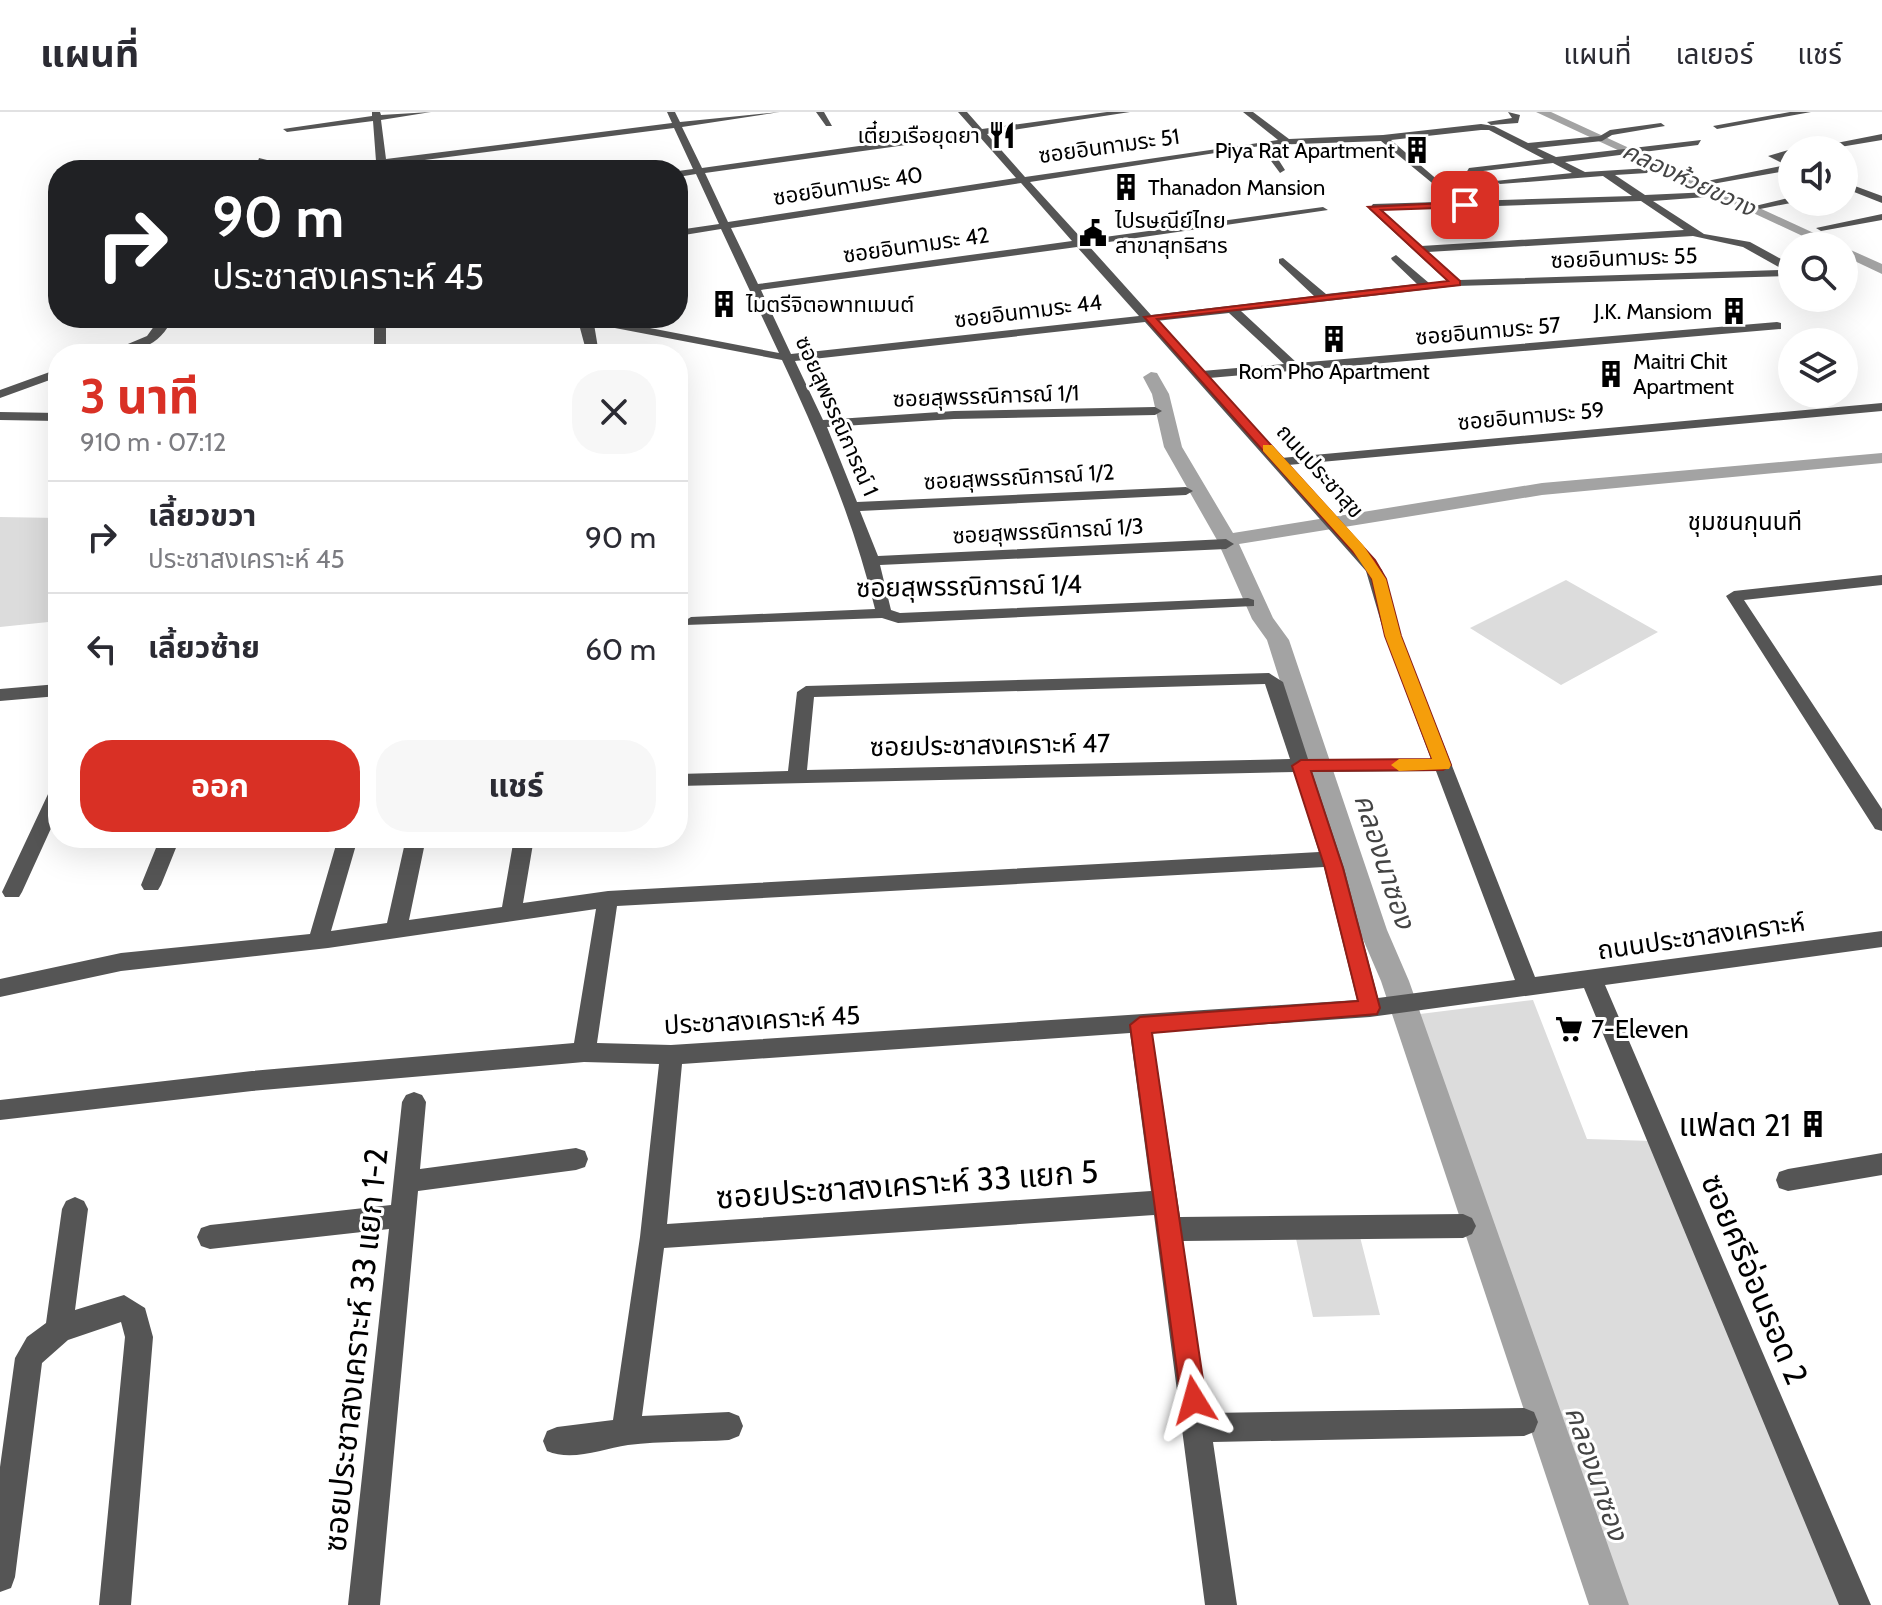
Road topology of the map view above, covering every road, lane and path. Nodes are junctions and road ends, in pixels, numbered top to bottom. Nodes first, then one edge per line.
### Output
1 (427, 112) edge
2 (671, 112) edge
3 (776, 112) edge
4 (820, 112) edge
5 (962, 112) edge
6 (1126, 112) edge
7 (1247, 112) edge
8 (1483, 112) edge
9 (1512, 112) edge
10 (1807, 112) edge
11 (376, 115) edge
12 (829, 124) dead end
13 (1489, 124) junction
14 (677, 125) junction
15 (1661, 126) dead end
16 (1717, 126) dead end
17 (287, 129) dead end
18 (981, 133) junction
19 (1882, 137) edge
20 (1383, 138) junction
21 (1858, 141) edge
22 (1287, 142) junction
23 (1698, 142) dead end
24 (1263, 143) junction
25 (1526, 146) junction
26 (381, 160) edge
27 (425, 160) edge
28 (1557, 162) junction
29 (1778, 169) edge
30 (1280, 170) dead end
31 (1647, 170) dead end
32 (698, 171) junction
33 (1469, 171) dead end
34 (688, 172) edge
35 (1606, 174) junction
36 (1584, 175) junction
37 (1024, 179) junction
38 (1712, 181) dead end
39 (1478, 182) dead end
40 (1437, 184) dead end
41 (1882, 184) edge
42 (1858, 187) edge
43 (1858, 192) edge
44 (1706, 194) dead end
45 (1645, 199) junction
46 (1882, 200) edge
47 (1778, 203) edge
48 (1760, 206) dead end
49 (1323, 210) dead end
50 (1882, 217) edge
51 (724, 226) junction
52 (1821, 228) dead end
53 (688, 231) edge
54 (1695, 233) junction
55 (1082, 242) junction
56 (1418, 249) junction
57 (1396, 258) dead end
58 (1283, 261) dead end
59 (1778, 263) edge
60 (1778, 272) edge
61 (1456, 283) junction
62 (1426, 286) junction
63 (754, 288) junction
64 (1323, 298) junction
65 (1231, 308) junction
66 (1149, 317) junction
67 (1777, 326) dead end
68 (164, 328) edge
69 (632, 328) edge
70 (136, 344) edge
71 (787, 358) junction
72 (1295, 368) junction
73 (1203, 375) junction
74 (48, 377) edge
75 (30, 383) junction
76 (0, 394) edge
77 (1882, 407) edge
78 (1155, 411) dead end
79 (0, 414) edge
80 (48, 416) edge
81 (818, 424) junction
82 (1280, 462) junction
83 (1186, 491) dead end
84 (854, 507) junction
85 (1226, 544) dead end
86 (872, 561) junction
87 (1882, 580) edge
88 (1248, 603) dead end
89 (884, 613) junction
90 (691, 622) dead end
91 (48, 691) edge
92 (0, 695) edge
93 (1443, 765) junction
94 (1302, 766) junction
95 (797, 776) junction
96 (688, 780) edge
97 (48, 814) edge
98 (1882, 824) edge
99 (166, 848) edge
100 (345, 848) edge
101 (414, 848) edge
102 (522, 848) edge
103 (1331, 859) junction
104 (151, 885) dead end
105 (12, 892) dead end
106 (608, 899) junction
107 (511, 915) junction
108 (396, 930) junction
109 (1882, 939) edge
110 (318, 941) junction
111 (1591, 979) junction
112 (1528, 986) junction
113 (0, 988) edge
114 (1370, 1008) junction
115 (1140, 1025) junction
116 (584, 1052) junction
117 (671, 1055) junction
118 (414, 1102) dead end
119 (0, 1110) edge
120 (576, 1159) dead end
121 (1882, 1164) edge
122 (1788, 1180) dead end
123 (404, 1182) junction
124 (1167, 1202) junction
125 (75, 1209) dead end
126 (401, 1216) junction
127 (1463, 1226) dead end
128 (1170, 1229) junction
129 (210, 1237) dead end
130 (653, 1237) junction
131 (59, 1330) junction
132 (1524, 1422) dead end
133 (729, 1426) dead end
134 (1198, 1428) junction
135 (626, 1431) junction
136 (557, 1441) dead end
137 (0, 1577) edge
138 (115, 1605) edge
139 (364, 1605) edge
140 (1221, 1605) edge
141 (1855, 1605) edge

1 - 11 street
2 - 14 street, ซอยสุพรรณิการณ์ 1
3 - 14 street
4 - 12 street
5 - 18 street, ถนนประชาสุข
6 - 18 street
7 - 22 street
8 - 13 street
9 - 13 street
10 - 16 street
11 - 17 street
11 - 26 street
13 - 20 street, ซอยอินทามระ 51
13 - 25 street
14 - 27 street
14 - 32 street, ซอยสุพรรณิการณ์ 1
15 - 25 street
18 - 32 street
18 - 37 street, ถนนประชาสุข
19 - 21 street
20 - 22 street, ซอยอินทามระ 51
20 - 40 street
22 - 24 street, ซอยอินทามระ 51
23 - 28 street
24 - 30 street
24 - 37 street, ซอยอินทามระ 51
25 - 28 street
28 - 33 street
28 - 36 street
29 - 38 street
31 - 35 street
32 - 34 street
32 - 51 street, ซอยสุพรรณิการณ์ 1
35 - 36 street
35 - 45 street, ซอยอินทามระ 55
36 - 39 street
37 - 51 street, ซอยอินทามระ 40
37 - 55 street, ถนนประชาสุข
41 - 42 street
43 - 46 street
44 - 45 street
45 - 54 street, ซอยอินทามระ 55
45 - 56 street
47 - 48 street
49 - 55 street, ซอยอินทามระ 42
50 - 52 street
51 - 53 street, ซอยอินทามระ 40
51 - 63 street, ซอยสุพรรณิการณ์ 1
54 - 56 street, ซอยอินทามระ 55
54 - 59 street, ซอยอินทามระ 55
55 - 63 street, ซอยอินทามระ 42
55 - 66 street, ถนนประชาสุข
56 - 61 street
57 - 62 street
58 - 64 street
60 - 61 street, ซอยอินทามระ 55
61 - 62 street, ซอยอินทามระ 55
62 - 64 street, ซอยอินทามระ 55
63 - 71 street, ซอยสุพรรณิการณ์ 1
64 - 65 street, ซอยอินทามระ 55
65 - 66 street, ซอยอินทามระ 55
65 - 72 street
66 - 71 street, ซอยอินทามระ 44
66 - 73 street, ถนนประชาสุข
67 - 72 street, ซอยอินทามระ 57
68 - 70 street
69 - 71 street, ซอยอินทามระ 44
71 - 81 street, ซอยสุพรรณิการณ์ 1
72 - 73 street, ซอยอินทามระ 57
73 - 82 street, ถนนประชาสุข
74 - 75 street
75 - 76 street
75 - 79 street
77 - 82 street, ซอยอินทามระ 59
78 - 81 street, ซอยสุพรรณิการณ์ 1/1
79 - 80 street
81 - 84 street, ซอยสุพรรณิการณ์ 1
82 - 93 street, ถนนประชาสุข
83 - 84 street, ซอยสุพรรณิการณ์ 1/2
84 - 86 street, ซอยสุพรรณิการณ์ 1
85 - 86 street, ซอยสุพรรณิการณ์ 1/3
86 - 89 street, ซอยสุพรรณิการณ์ 1
87 - 98 street
88 - 89 street, ซอยสุพรรณิการณ์ 1/4
89 - 90 street, ซอยสุพรรณิการณ์ 1/4
91 - 92 street
93 - 94 street, ซอยประชาสงเคราะห์ 47
93 - 112 street, ถนนประชาสุข
94 - 95 street, ซอยประชาสงเคราะห์ 47
94 - 95 street
94 - 103 street
95 - 96 street, ซอยประชาสงเคราะห์ 47
97 - 105 street
99 - 104 street
100 - 110 street
101 - 108 street
102 - 107 street
103 - 106 street
103 - 114 street
106 - 107 street
106 - 116 street
107 - 108 street
108 - 110 street
109 - 111 street, ถนนประชาสงเคราะห์
110 - 113 street
111 - 112 street, ถนนประชาสงเคราะห์
111 - 141 street, ซอยศรีอ่อนรอด 2
112 - 114 street, ประชาสงเคราะห์ 45
114 - 115 street, ประชาสงเคราะห์ 45
115 - 117 street, ประชาสงเคราะห์ 45
115 - 124 street
116 - 117 street, ประชาสงเคราะห์ 45
116 - 119 street, ประชาสงเคราะห์ 45
117 - 130 street
118 - 123 street, ซอยประชาสงเคราะห์ 33 แยก 1-2
120 - 123 street
121 - 122 street
123 - 126 street, ซอยประชาสงเคราะห์ 33 แยก 1-2
124 - 128 street
124 - 130 street, ซอยประชาสงเคราะห์ 33 แยก 5
125 - 131 street
126 - 129 street
126 - 139 street, ซอยประชาสงเคราะห์ 33 แยก 1-2
127 - 128 street
128 - 134 street
130 - 135 street
131 - 137 street
131 - 138 street
132 - 134 street
133 - 135 street
134 - 140 street
135 - 136 street

